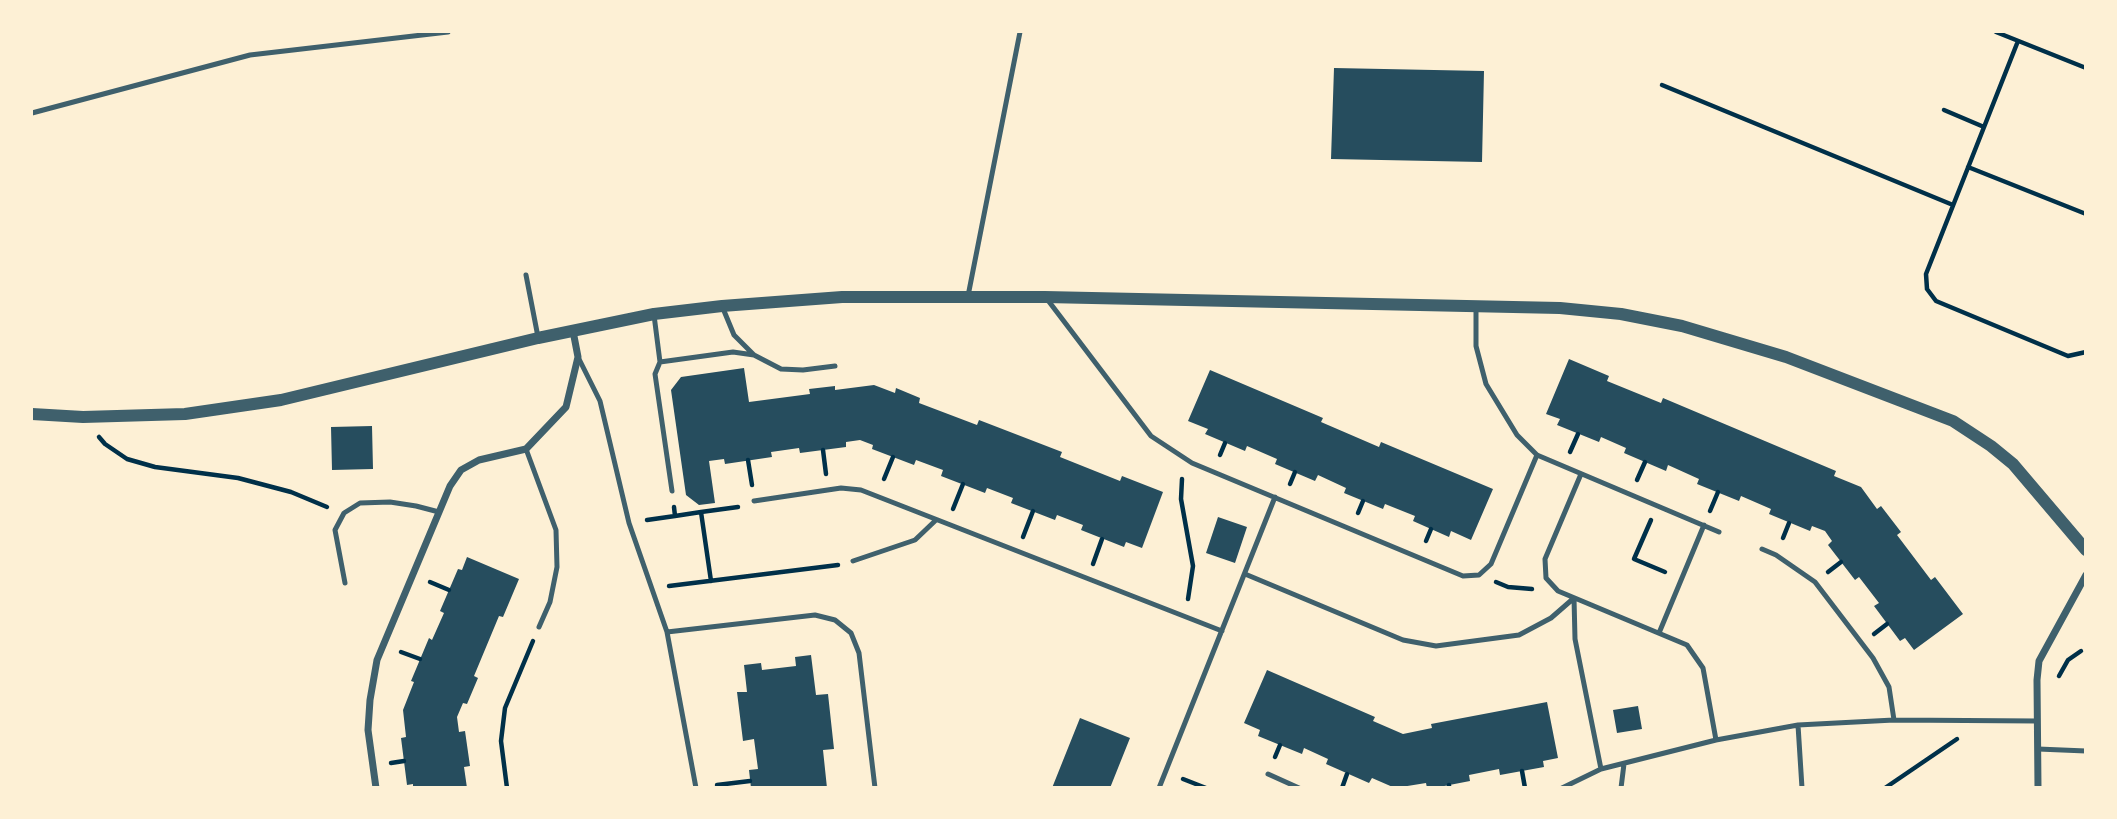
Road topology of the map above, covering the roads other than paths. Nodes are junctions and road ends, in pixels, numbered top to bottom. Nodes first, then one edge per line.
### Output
1 (448, 32) edge
2 (1020, 32) edge
3 (32, 113) edge
4 (526, 275) dead end
5 (968, 296) junction
6 (1045, 297) junction
7 (722, 306) junction
8 (1476, 306) junction
9 (654, 314) junction
10 (573, 331) junction
11 (538, 338) junction
12 (754, 355) junction
13 (578, 357) junction
14 (660, 362) junction
15 (835, 366) dead end
16 (32, 414) edge
17 (526, 449) junction
18 (1537, 455) junction
19 (1581, 474) junction
20 (672, 491) road end
21 (1275, 498) junction
22 (754, 501) dead end
23 (439, 512) junction
24 (936, 520) junction
25 (1704, 526) junction
26 (1719, 532) dead end
27 (1762, 549) dead end
28 (2085, 550) edge
29 (853, 561) road end
30 (1245, 574) junction
31 (2085, 575) edge
32 (345, 583) dead end
33 (1574, 598) junction
34 (539, 627) road end
35 (1222, 631) junction
36 (667, 632) junction
37 (1659, 633) junction
38 (1894, 720) junction
39 (2037, 721) junction
40 (1798, 725) junction
41 (1716, 740) junction
42 (2038, 749) junction
43 (2085, 751) edge
44 (1624, 764) junction
45 (1601, 769) junction
46 (1268, 774) dead end
47 (376, 788) edge
48 (696, 788) edge
49 (875, 788) edge
50 (1159, 788) edge
51 (1299, 788) edge
52 (1562, 788) edge
53 (1621, 788) edge
54 (1802, 788) edge
55 (2038, 788) edge

1 - 3 lane
2 - 5 lane
4 - 11 lane
5 - 6 street
5 - 7 street
6 - 8 street
6 - 21 lane
7 - 9 street
7 - 12 lane
8 - 18 lane
8 - 28 street
9 - 10 street
9 - 14 lane
10 - 11 street
10 - 13 street
11 - 16 street
12 - 14 lane
12 - 15 lane
13 - 17 street
13 - 36 lane
14 - 20 lane
17 - 23 street
17 - 34 lane
18 - 19 lane
18 - 21 lane
19 - 25 lane
19 - 33 lane
21 - 30 lane
22 - 24 lane
23 - 32 lane
23 - 47 street
24 - 29 lane
24 - 35 lane
25 - 26 lane
25 - 37 lane
27 - 38 lane
30 - 33 lane
30 - 35 lane
31 - 39 street
33 - 37 lane
33 - 45 lane
35 - 50 lane
36 - 48 lane
36 - 49 lane
37 - 41 lane
38 - 39 lane
38 - 40 lane
39 - 42 street
40 - 41 lane
40 - 54 lane
41 - 44 lane
42 - 43 lane
42 - 55 street
44 - 45 lane
44 - 53 lane
45 - 52 lane
46 - 51 lane

